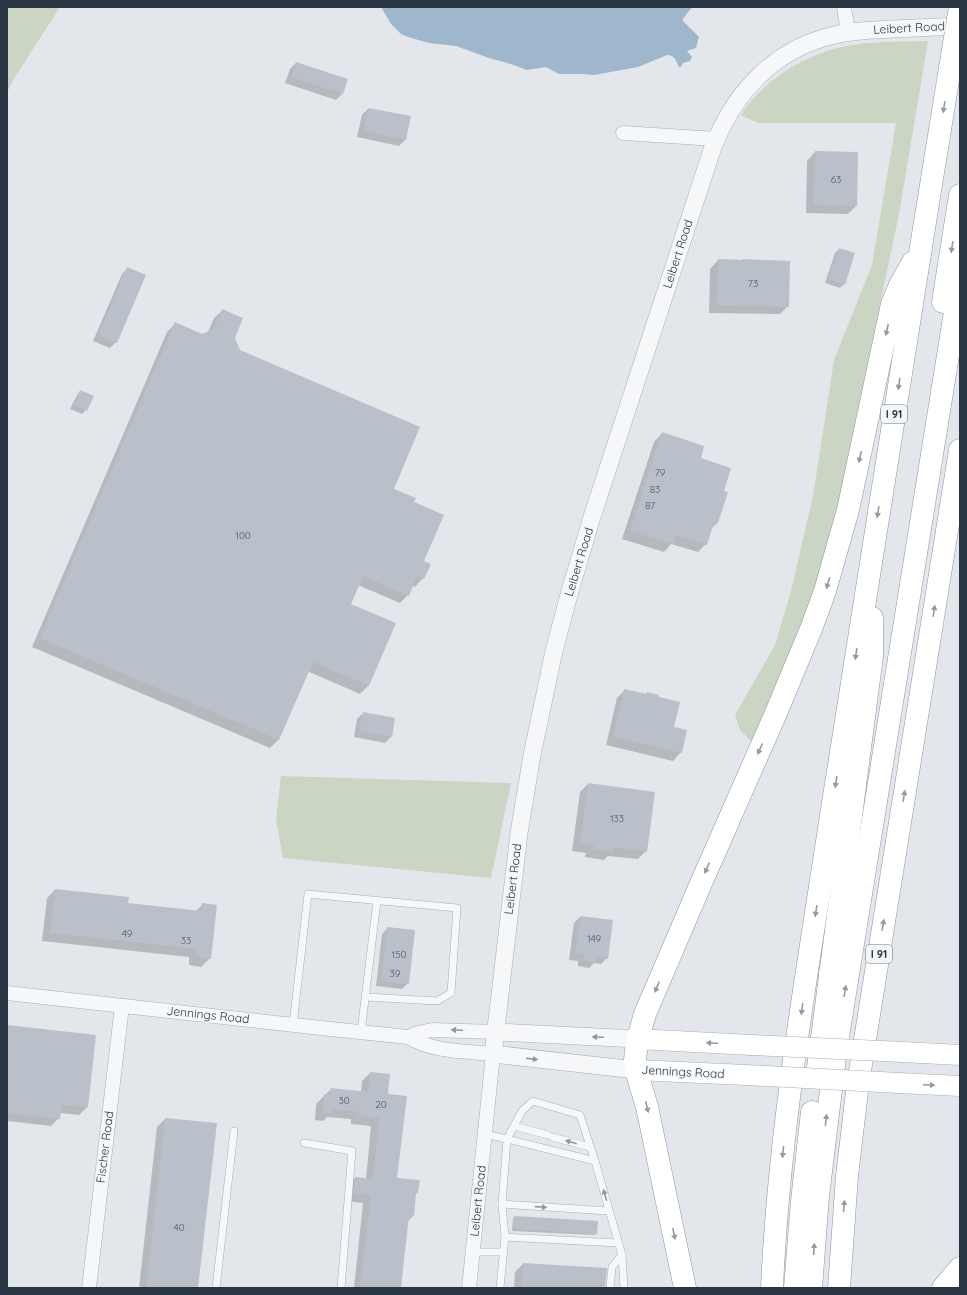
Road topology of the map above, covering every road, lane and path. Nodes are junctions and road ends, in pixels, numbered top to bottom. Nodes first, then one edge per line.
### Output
1 (844, 7) edge
2 (960, 7) edge
3 (960, 26) edge
4 (848, 32) junction
5 (623, 133) dead end
6 (716, 139) junction
7 (960, 195) edge
8 (921, 248) junction
9 (960, 281) edge
10 (960, 450) edge
11 (867, 579) junction
12 (377, 901) junction
13 (830, 973) junction
14 (7, 993) edge
15 (366, 997) junction
16 (122, 1006) junction
17 (292, 1025) junction
18 (361, 1032) junction
19 (496, 1032) junction
20 (408, 1037) junction
21 (637, 1039) junction
22 (493, 1054) junction
23 (960, 1056) edge
24 (636, 1070) junction
25 (960, 1086) edge
26 (514, 1126) junction
27 (234, 1131) dead end
28 (485, 1134) junction
29 (507, 1139) junction
30 (304, 1143) dead end
31 (590, 1147) junction
32 (595, 1161) junction
33 (502, 1204) junction
34 (609, 1211) junction
35 (505, 1237) junction
36 (618, 1243) junction
37 (472, 1252) junction
38 (504, 1252) junction
39 (622, 1255) junction
40 (840, 1259) junction
41 (960, 1268) edge
42 (89, 1288) edge
43 (216, 1288) edge
44 (341, 1288) edge
45 (469, 1288) edge
46 (500, 1288) edge
47 (610, 1288) edge
48 (624, 1288) edge
49 (685, 1288) edge
50 (772, 1288) edge
51 (795, 1288) edge
52 (812, 1288) edge
53 (832, 1288) edge
54 (839, 1288) edge
55 (943, 1288) edge

1 - 4 street
2 -> 8 highway, I 91, bridge
3 - 4 street, Leibert Road
4 - 6 street, Leibert Road
5 - 6 street
6 - 19 street, Leibert Road
7 -> 13 highway
8 -> 11 highway, I 91
8 -> 21 highway
52 -> 9 highway
40 -> 10 highway, I 91
11 - 13 highway
11 -> 50 highway, I 91
12 - 15 lane
12 - 15 lane
12 - 17 lane
13 - 51 highway
14 - 16 street, Jennings Road
15 - 18 lane
16 - 17 street, Jennings Road
16 - 42 street, Fischer Road
17 - 18 street, Jennings Road
18 - 20 street, Jennings Road
19 -> 20 street, Jennings Road
21 -> 19 street, Jennings Road
19 - 22 street, Leibert Road
20 - 22 street, Jennings Road
23 -> 21 main road, Jennings Road, bridge
21 - 24 highway
22 -> 24 street, Jennings Road
22 - 28 street, Leibert Road
24 -> 25 main road, Jennings Road, bridge
24 -> 49 highway
26 - 29 lane
31 -> 26 lane
26 - 31 lane
27 - 43 lane
28 - 29 lane
28 - 37 street, Leibert Road
29 - 32 lane
29 - 33 lane
30 - 44 lane
31 - 32 lane
34 -> 32 lane
33 -> 34 lane
33 - 35 lane
34 - 36 lane
35 - 36 lane
35 - 38 lane
36 - 39 lane
37 - 38 lane
37 - 45 street, Leibert Road
38 - 46 lane
39 - 47 lane
39 - 48 lane
40 - 53 highway
40 - 54 highway, I 91
41 - 55 highway

